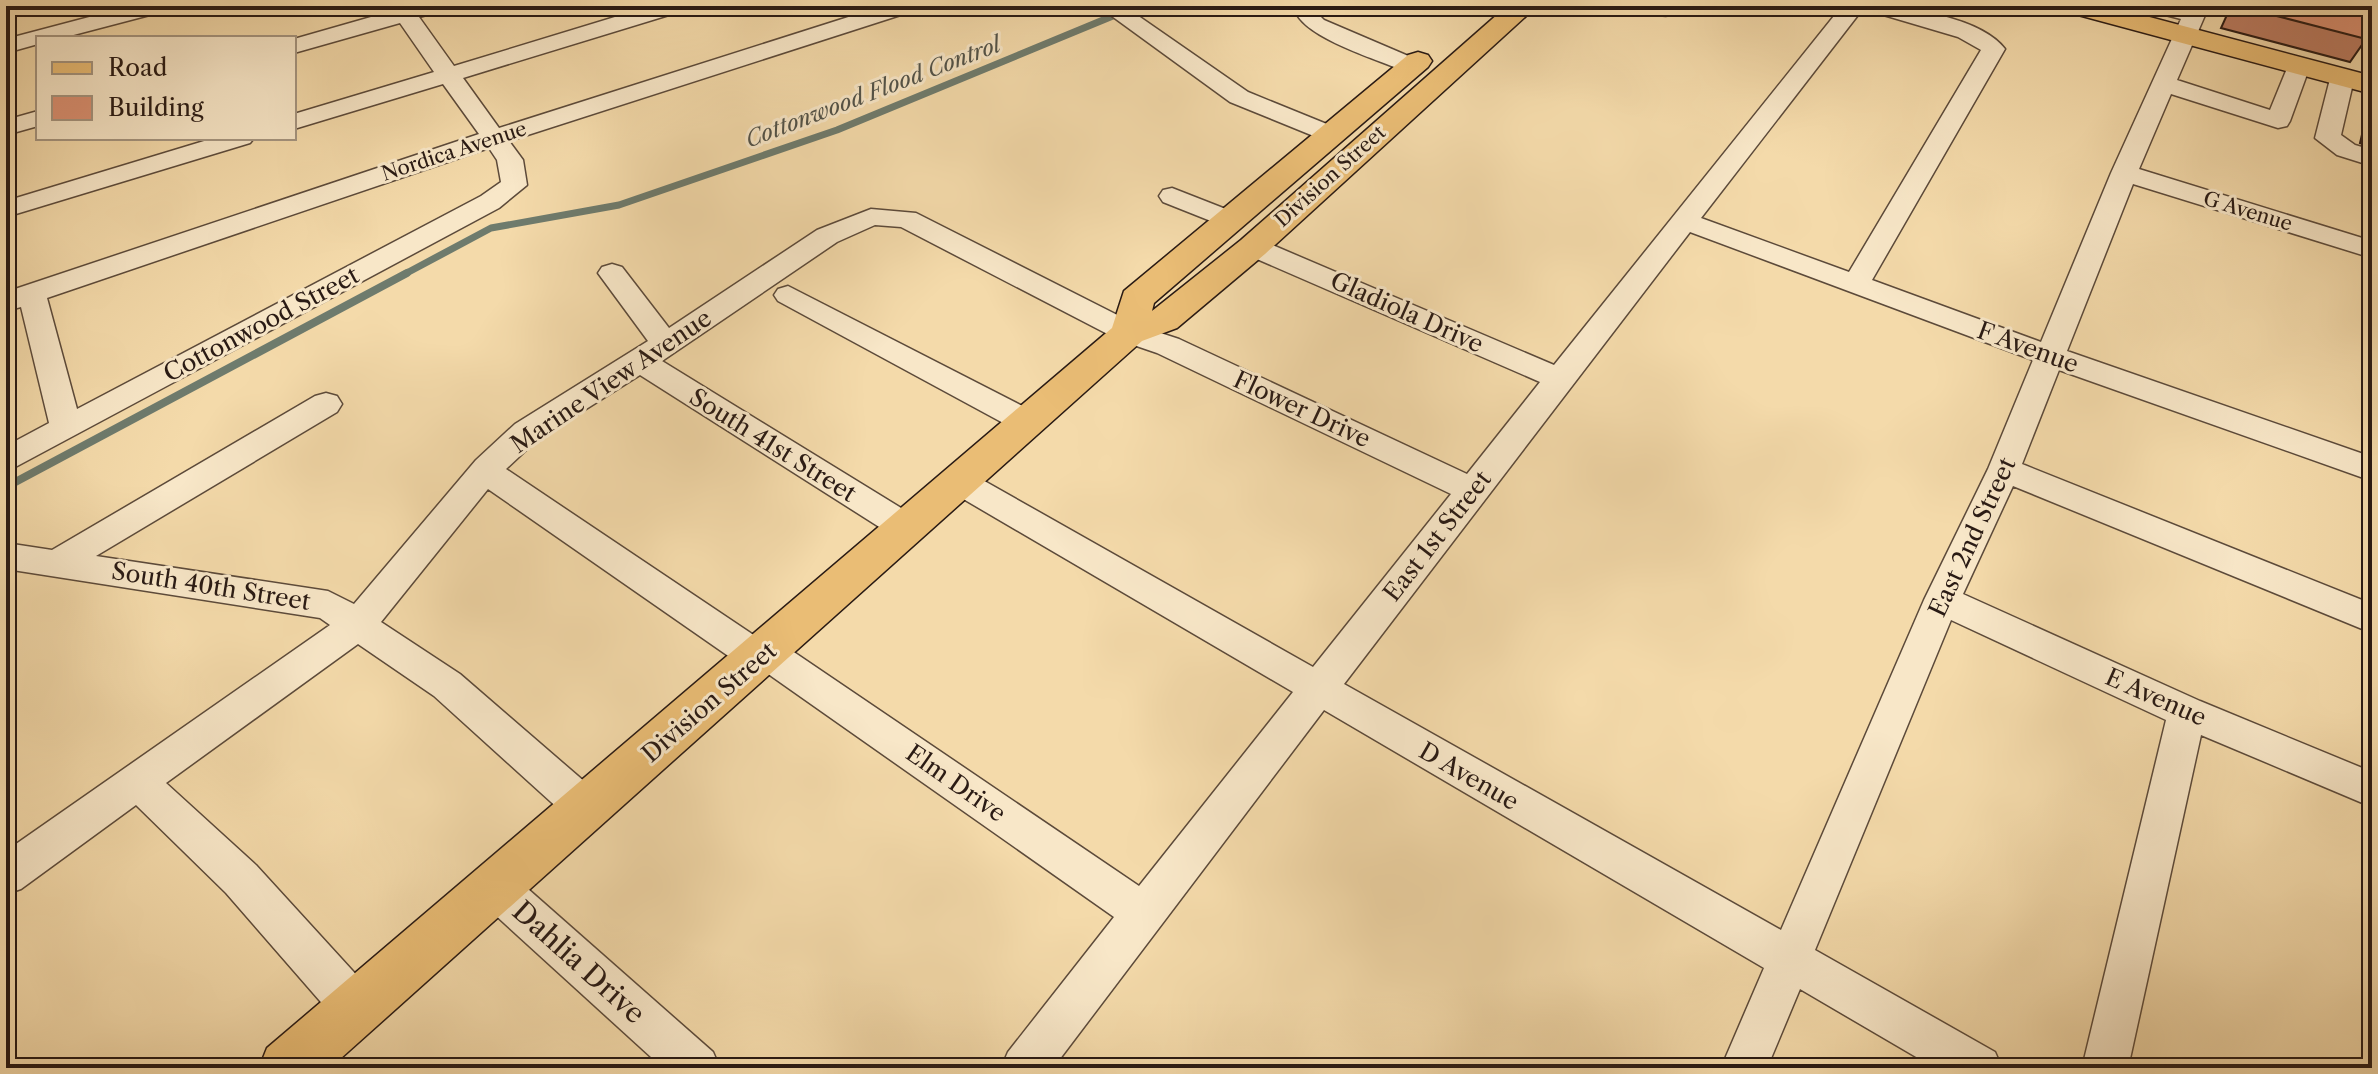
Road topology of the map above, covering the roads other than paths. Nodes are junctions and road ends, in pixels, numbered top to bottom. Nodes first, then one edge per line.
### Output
1 (157, 6) edge
2 (434, 6) edge
3 (674, 6) edge
4 (905, 6) edge
5 (1109, 6) edge
6 (1305, 6) edge
7 (1482, 6) edge
8 (1523, 6) edge
9 (1854, 6) edge
10 (1878, 6) edge
11 (2158, 6) edge
12 (2095, 8) edge
13 (402, 10) edge
14 (2193, 19) edge
15 (44, 36) edge
16 (36, 38) edge
17 (296, 45) edge
18 (6, 46) edge
19 (1412, 66) junction
20 (2298, 66) junction
21 (448, 75) junction
22 (2342, 79) junction
23 (2164, 84) junction
24 (2372, 87) edge
25 (36, 119) edge
26 (296, 121) edge
27 (6, 128) edge
28 (1330, 134) junction
29 (493, 138) junction
30 (234, 140) edge
31 (2372, 158) edge
32 (2124, 173) junction
33 (1172, 196) dead end
34 (6, 209) edge
35 (1231, 221) junction
36 (1685, 221) junction
37 (1253, 247) junction
38 (2372, 250) edge
39 (612, 273) dead end
40 (1856, 284) junction
41 (788, 295) dead end
42 (19, 298) edge
43 (1129, 333) junction
44 (653, 353) junction
45 (2048, 355) junction
46 (1560, 379) junction
47 (326, 404) dead end
48 (1029, 423) junction
49 (66, 427) junction
50 (6, 460) edge
51 (2004, 469) junction
52 (2372, 469) edge
53 (485, 471) junction
54 (960, 482) junction
55 (1472, 490) junction
56 (907, 528) junction
57 (6, 556) edge
58 (59, 562) junction
59 (1942, 600) junction
60 (2372, 619) edge
61 (359, 624) junction
62 (763, 656) junction
63 (1318, 690) junction
64 (2187, 712) junction
65 (137, 781) junction
66 (2372, 790) edge
67 (586, 808) junction
68 (8, 869) edge
69 (496, 888) junction
70 (1145, 914) junction
71 (1789, 961) junction
72 (356, 1008) junction
73 (287, 1068) edge
74 (697, 1068) edge
75 (1024, 1068) edge
76 (1744, 1068) edge
77 (1979, 1068) edge
78 (2105, 1068) edge

1 - 15 street
2 - 13 street
3 - 21 street
4 - 29 street, Nordica Avenue
5 - 28 street
6 - 19 street
7 - 19 main road, Division Street
8 - 37 main road, Division Street
9 - 36 street, East 1st Street
10 - 40 street
11 - 14 street
12 - 14 main road
13 - 17 street
13 - 21 street
14 - 20 main road
14 - 23 street, East 2nd Street
16 - 18 street
19 - 28 main road, Division Street
20 - 22 main road
20 - 23 street
21 - 26 street
21 - 29 street
22 - 24 main road
22 - 31 street
23 - 32 street, East 2nd Street
25 - 27 street
28 - 35 main road, Division Street
29 - 42 street, Nordica Avenue
29 - 49 street, Cottonwood Street
30 - 34 street
32 - 38 street, G Avenue
32 - 45 street, East 2nd Street
33 - 35 street
35 - 43 main road, Division Street
36 - 40 street, F Avenue
36 - 46 street, East 1st Street
37 - 43 main road, Division Street
37 - 46 street, Gladiola Drive
39 - 44 street
40 - 45 street, F Avenue
41 - 48 street
42 - 49 street
43 - 44 street, Marine View Avenue
43 - 48 main road, Division Street
43 - 55 street, Flower Drive
44 - 53 street, Marine View Avenue
44 - 56 street, South 41st Street
45 - 51 street, East 2nd Street
45 - 52 street, F Avenue
46 - 55 street, East 1st Street
47 - 58 street
48 - 54 main road, Division Street
49 - 50 street, Cottonwood Street
51 - 59 street, East 2nd Street
51 - 60 street
53 - 61 street, Marine View Avenue
53 - 62 street, Elm Drive
54 - 56 main road, Division Street
54 - 63 street, D Avenue
55 - 63 street, East 1st Street
56 - 62 main road, Division Street
57 - 58 street, South 40th Street
58 - 61 street, South 40th Street
59 - 64 street, E Avenue
59 - 71 street, East 2nd Street
61 - 65 street, Marine View Avenue
61 - 67 street, South 40th Street
62 - 67 main road, Division Street
62 - 70 street, Elm Drive
63 - 70 street, East 1st Street
63 - 71 street, D Avenue
64 - 66 street, E Avenue
64 - 78 street
65 - 68 street, Marine View Avenue
65 - 72 street
67 - 69 main road, Division Street
69 - 72 main road, Division Street
69 - 74 street, Dahlia Drive
70 - 75 street, East 1st Street
71 - 76 street, East 2nd Street
71 - 77 street, D Avenue
72 - 73 main road, Division Street

